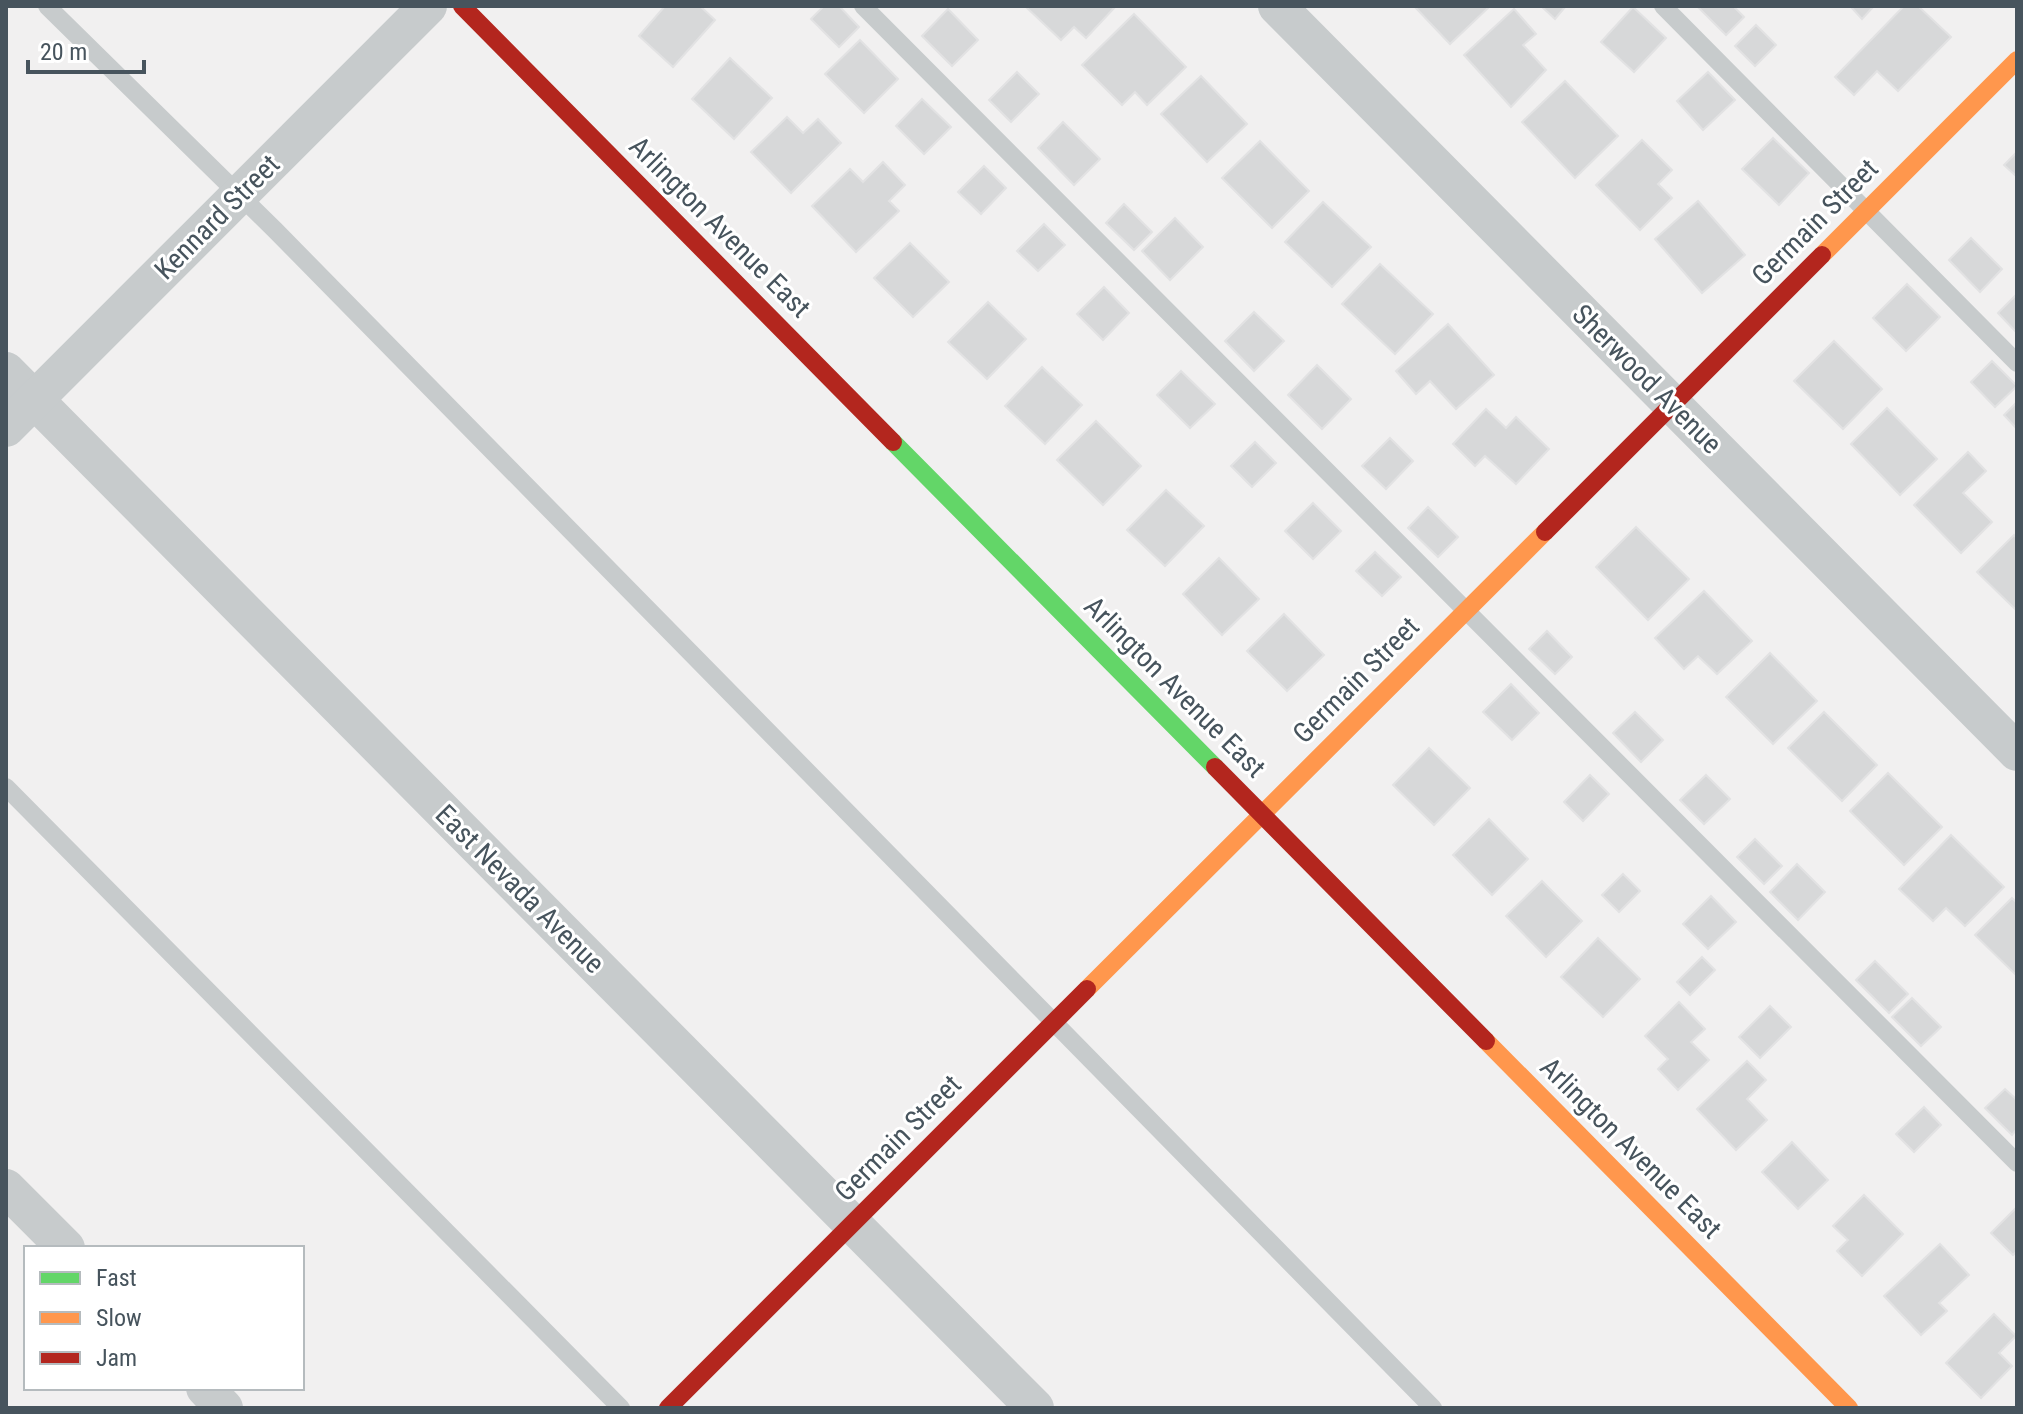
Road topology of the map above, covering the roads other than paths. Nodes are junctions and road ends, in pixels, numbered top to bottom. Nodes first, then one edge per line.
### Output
1 (47, 6) edge
2 (428, 6) edge
3 (462, 6) edge
4 (863, 6) edge
5 (1277, 6) edge
6 (1663, 6) edge
7 (2017, 60) edge
8 (239, 195) junction
9 (1865, 211) junction
10 (2017, 363) edge
11 (6, 371) edge
12 (35, 399) junction
13 (1671, 404) junction
14 (6, 428) edge
15 (1466, 610) junction
16 (2017, 752) edge
17 (6, 787) edge
18 (1262, 814) junction
19 (1055, 1021) junction
20 (2017, 1163) edge
21 (6, 1188) edge
22 (852, 1224) junction
23 (64, 1246) edge
24 (207, 1390) edge
25 (224, 1408) edge
26 (621, 1408) edge
27 (668, 1408) edge
28 (1035, 1408) edge
29 (1433, 1408) edge
30 (1849, 1408) edge

1 - 8 lane
2 - 8 street, Kennard Street
3 - 18 street, Arlington Avenue East
4 - 15 lane
5 - 13 street, Sherwood Avenue
6 - 9 lane
7 - 9 street, Germain Street
8 - 12 street, Kennard Street
8 - 19 lane
9 - 10 lane
9 - 13 street, Germain Street
11 - 12 street, East Nevada Avenue
12 - 14 street, Kennard Street
12 - 22 street, East Nevada Avenue
13 - 15 street, Germain Street
13 - 16 street, Sherwood Avenue
15 - 18 street, Germain Street
15 - 20 lane
17 - 26 lane
18 - 19 street, Germain Street
18 - 30 street, Arlington Avenue East
19 - 22 street, Germain Street
19 - 29 lane
21 - 23 street
22 - 27 street, Germain Street
22 - 28 street, East Nevada Avenue
24 - 25 street

